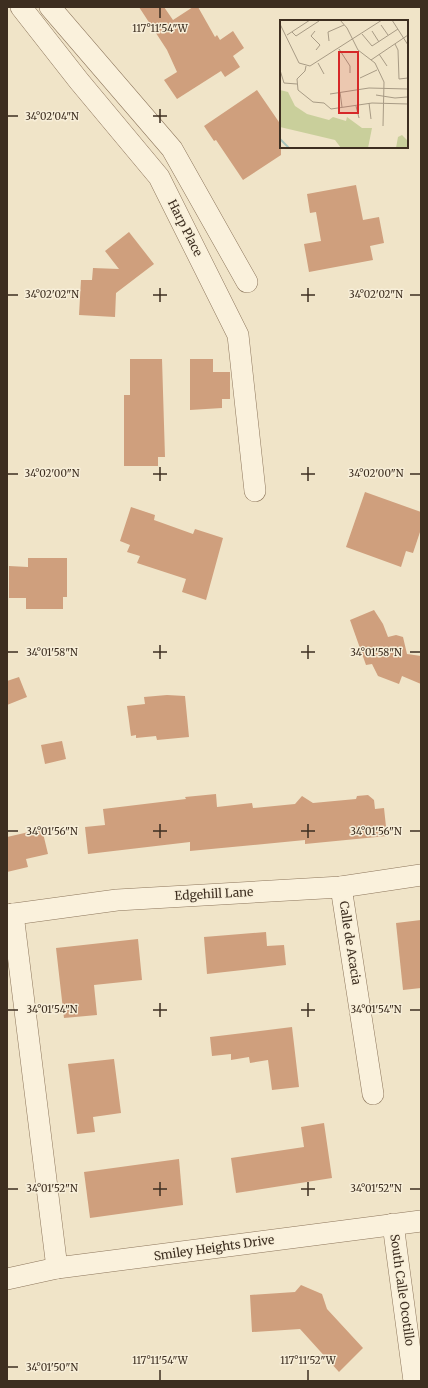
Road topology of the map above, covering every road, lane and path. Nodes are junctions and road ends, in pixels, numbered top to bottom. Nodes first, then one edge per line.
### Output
1 (21, 7) edge
2 (50, 7) edge
3 (247, 282) dead end
4 (255, 491) dead end
5 (421, 876) edge
6 (341, 887) junction
7 (10, 914) edge
8 (373, 1094) dead end
9 (421, 1221) edge
10 (393, 1224) junction
11 (57, 1268) junction
12 (7, 1279) edge
13 (414, 1381) edge

1 - 4 street, Harp Place
2 - 3 street
5 - 6 street, Edgehill Lane
6 - 7 street, Edgehill Lane
6 - 8 street, Calle de Acacia
7 - 11 street
9 - 10 street, Smiley Heights Drive
10 - 11 street, Smiley Heights Drive
10 - 13 street, South Calle Ocotillo
11 - 12 street, Smiley Heights Drive

